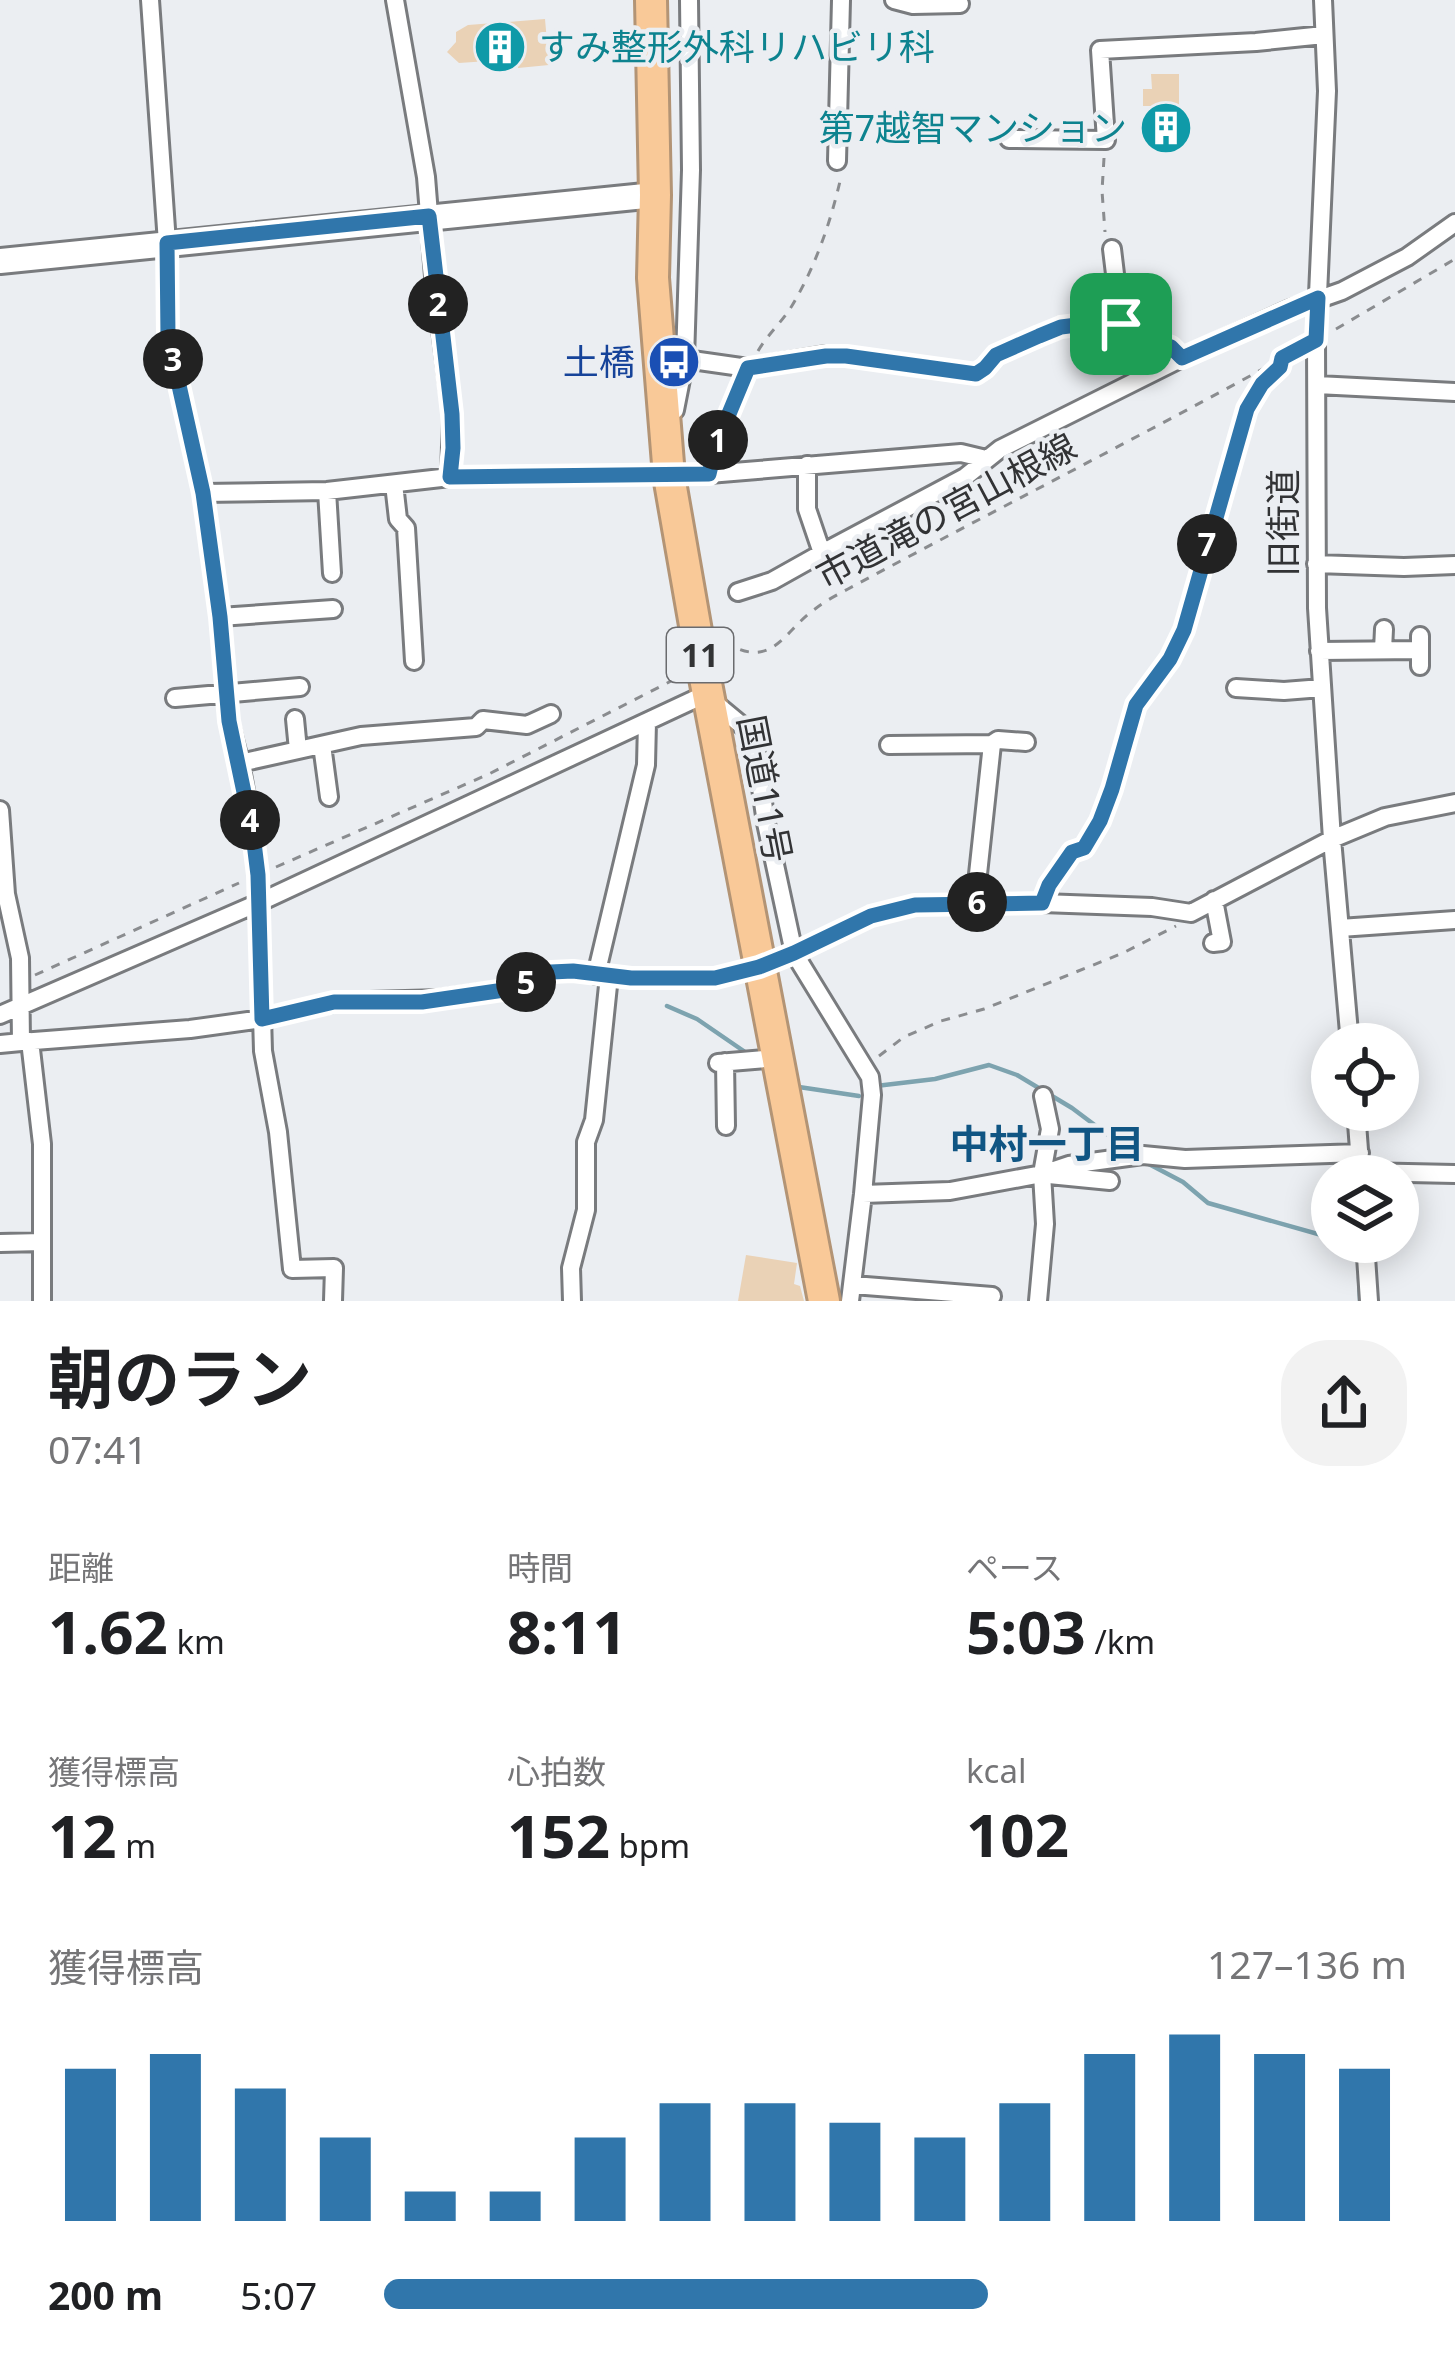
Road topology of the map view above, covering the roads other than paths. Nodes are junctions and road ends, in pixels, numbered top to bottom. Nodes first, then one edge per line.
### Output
1 (150, 0) edge
2 (394, 0) edge
3 (651, 0) edge
4 (689, 0) edge
5 (842, 0) edge
6 (894, 0) edge
7 (1323, 0) edge
8 (960, 4) dead end
9 (1324, 35) junction
10 (1009, 139) dead end
11 (837, 161) road end
12 (655, 195) junction
13 (429, 216) junction
14 (1455, 223) edge
15 (167, 243) junction
16 (1112, 249) road end
17 (0, 261) edge
18 (1318, 298) junction
19 (1121, 324) junction
20 (685, 358) junction
21 (1182, 358) junction
22 (748, 368) junction
23 (1317, 385) junction
24 (1455, 392) edge
25 (663, 415) junction
26 (986, 459) junction
27 (807, 465) junction
28 (709, 474) junction
29 (670, 476) junction
30 (450, 477) junction
31 (394, 484) junction
32 (327, 491) junction
33 (203, 493) junction
34 (822, 553) junction
35 (1316, 564) junction
36 (1455, 565) edge
37 (332, 574) dead end
38 (738, 592) dead end
39 (333, 609) dead end
40 (220, 617) junction
41 (1384, 629) dead end
42 (1383, 650) junction
43 (1319, 651) junction
44 (1420, 651) dead end
45 (414, 661) dead end
46 (300, 688) dead end
47 (1236, 688) dead end
48 (1322, 688) junction
49 (699, 689) junction
50 (227, 694) junction
51 (175, 698) dead end
52 (550, 714) dead end
53 (295, 719) dead end
54 (647, 722) junction
55 (1026, 742) dead end
56 (992, 744) junction
57 (322, 745) junction
58 (889, 745) dead end
59 (298, 750) junction
60 (240, 763) junction
61 (329, 797) dead end
62 (1455, 803) edge
63 (0, 810) edge
64 (1331, 838) junction
65 (1214, 900) junction
66 (975, 902) junction
67 (258, 903) junction
68 (1455, 920) edge
69 (1340, 928) junction
70 (1213, 943) dead end
71 (794, 953) junction
72 (759, 967) junction
73 (603, 975) junction
74 (19, 1007) junction
75 (0, 1015) edge
76 (262, 1019) junction
77 (1348, 1023) edge
78 (25, 1041) junction
79 (0, 1044) edge
80 (763, 1059) junction
81 (1043, 1096) dead end
82 (726, 1126) dead end
83 (1311, 1165) edge
84 (1419, 1171) edge
85 (1042, 1174) junction
86 (1455, 1174) edge
87 (1110, 1181) dead end
88 (863, 1194) junction
89 (42, 1242) junction
90 (0, 1243) edge
91 (1366, 1263) edge
92 (851, 1293) edge
93 (992, 1296) dead end
94 (42, 1301) edge
95 (332, 1301) edge
96 (572, 1301) edge
97 (824, 1301) edge
98 (1037, 1301) edge
99 (1369, 1301) edge

1 - 15 street
2 - 13 street
3 - 12 highway, 国道11号 / 11
4 - 20 street
5 - 11 street
6 - 8 street
7 - 9 street, 旧街道
9 - 10 street
9 - 18 street, 旧街道
12 - 13 street
12 - 25 highway, 国道11号 / 11
13 - 15 street
13 - 30 street
14 - 18 street
15 - 17 street
15 - 33 street
16 - 19 street
18 - 21 street
18 - 23 street, 旧街道
19 - 21 street
19 - 22 street
20 - 22 street
20 - 25 street
21 - 26 street
22 - 28 street
23 - 24 street
23 - 35 street, 旧街道
25 - 29 highway, 国道11号 / 11
26 - 27 street
26 - 34 street
27 - 28 street
27 - 34 street
28 - 29 street
29 - 30 street
29 - 49 highway, 国道11号 / 11
30 - 31 street
31 - 32 street
31 - 45 street
32 - 33 street
32 - 37 street
33 - 40 street
34 - 38 street
35 - 36 street
35 - 43 street, 旧街道
39 - 40 street
40 - 50 street
41 - 42 street
42 - 43 street
42 - 44 street
43 - 48 street, 旧街道
46 - 50 street
47 - 48 street
48 - 64 street, 旧街道
49 - 54 street
49 - 71 street
49 - 72 highway, 国道11号 / 11
50 - 51 street
50 - 60 street
52 - 57 street
53 - 59 street
54 - 67 street
54 - 73 street
55 - 56 street
56 - 58 street
56 - 66 street
57 - 59 street
57 - 61 street
59 - 60 street
60 - 67 street
62 - 64 street
63 - 74 street
64 - 65 street
64 - 69 street, 旧街道
65 - 66 street
65 - 70 street
66 - 71 street
67 - 74 street
67 - 76 street
68 - 69 street
69 - 77 street, 旧街道
71 - 72 street
71 - 88 street
72 - 73 street
72 - 80 highway, 国道11号 / 11
73 - 76 street
73 - 96 street
74 - 75 street
74 - 78 street
76 - 78 street
76 - 95 street
78 - 79 street
78 - 89 street
80 - 82 street
80 - 97 highway, 国道11号 / 11
81 - 85 street
83 - 85 street
84 - 86 street
85 - 87 street
85 - 88 street
85 - 98 street
88 - 92 street
89 - 90 street
89 - 94 street
91 - 99 street
92 - 93 street

